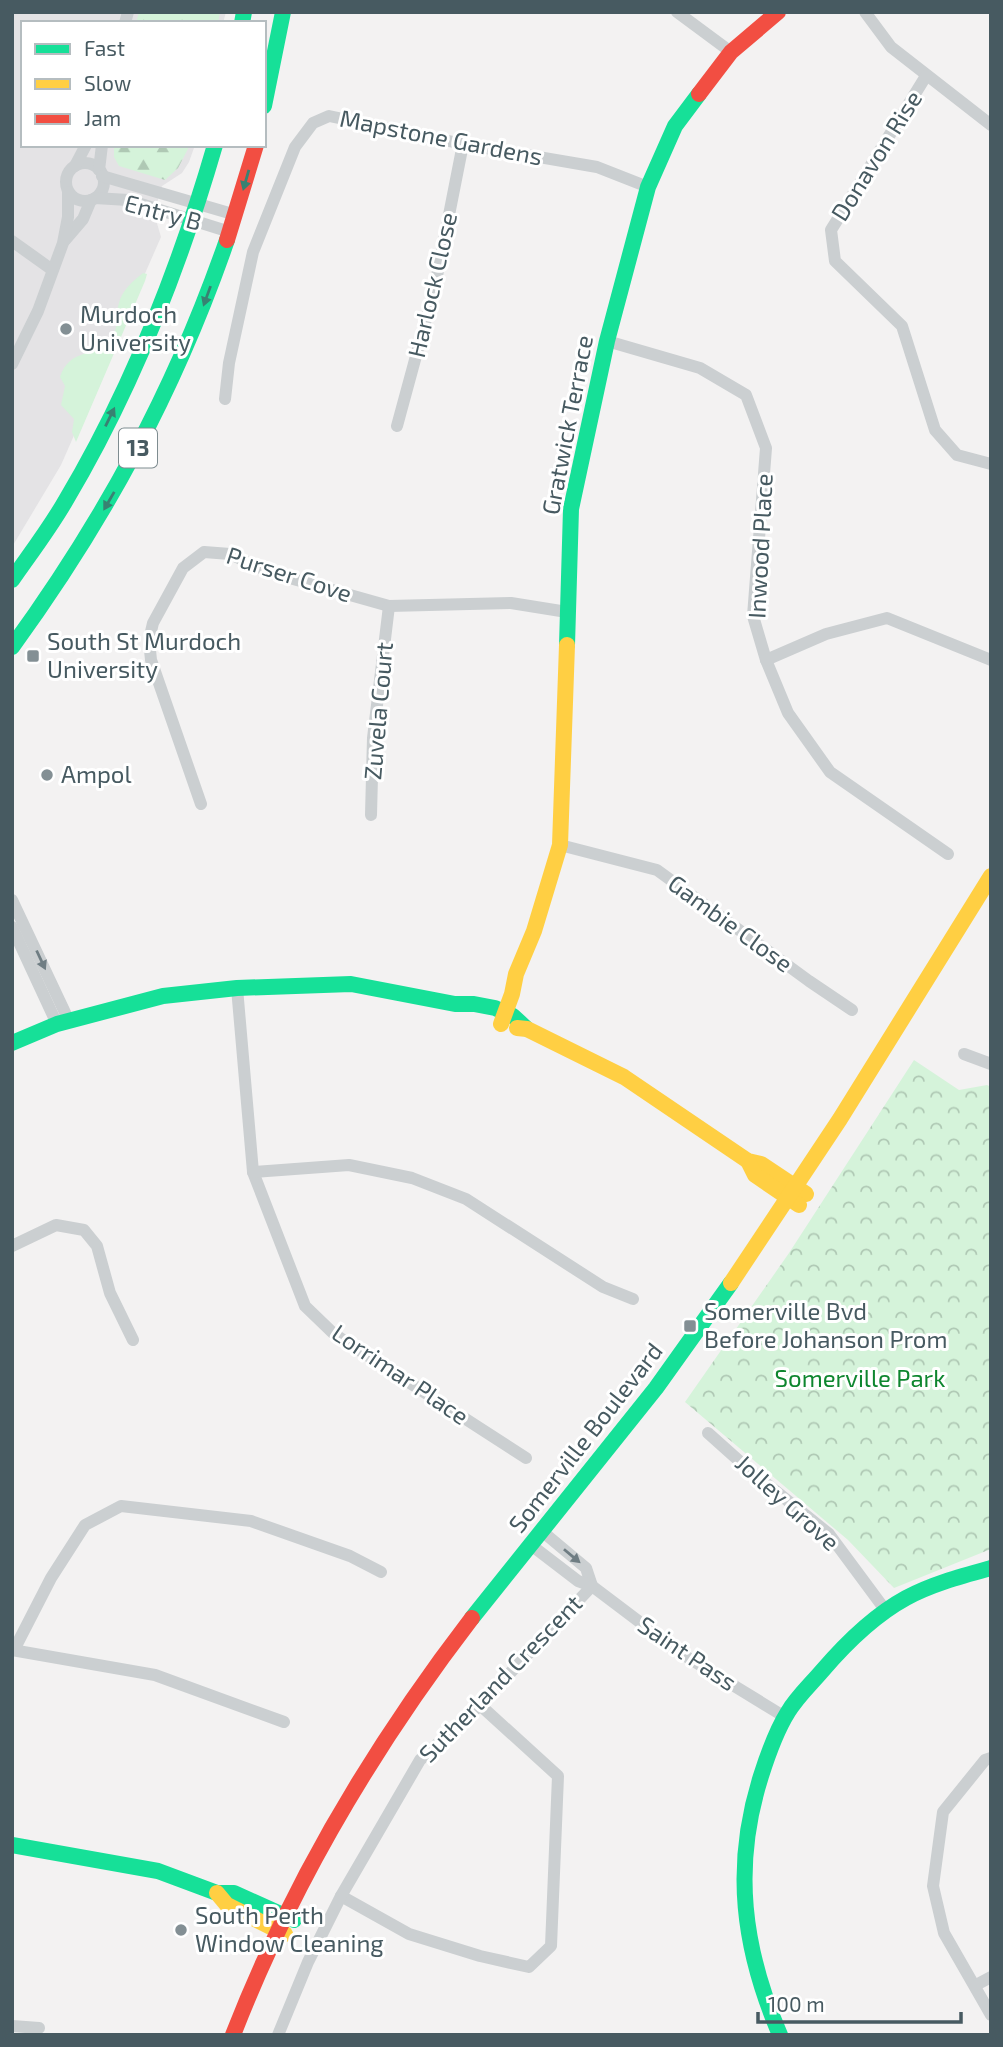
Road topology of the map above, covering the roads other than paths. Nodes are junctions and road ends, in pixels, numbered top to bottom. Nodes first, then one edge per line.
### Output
1 (283, 12) edge
2 (677, 12) edge
3 (778, 12) edge
4 (864, 12) edge
5 (731, 52) junction
6 (926, 76) junction
7 (266, 96) edge
8 (991, 125) edge
9 (463, 144) junction
10 (85, 147) edge
11 (102, 147) edge
12 (214, 147) edge
13 (255, 147) edge
14 (75, 166) junction
15 (101, 173) junction
16 (648, 187) junction
17 (68, 192) junction
18 (93, 199) junction
19 (199, 203) junction
20 (236, 215) junction
21 (193, 219) junction
22 (230, 232) junction
23 (12, 241) edge
24 (63, 243) junction
25 (51, 269) junction
26 (607, 341) junction
27 (12, 364) edge
28 (225, 399) dead end
29 (397, 426) dead end
30 (991, 464) edge
31 (12, 580) edge
32 (389, 606) junction
33 (567, 612) junction
34 (12, 648) edge
35 (766, 660) junction
36 (991, 660) edge
37 (201, 804) dead end
38 (371, 815) dead end
39 (560, 845) junction
40 (948, 854) dead end
41 (991, 876) edge
42 (12, 900) edge
43 (991, 904) edge
44 (12, 927) edge
45 (237, 988) junction
46 (852, 1010) dead end
47 (498, 1017) junction
48 (63, 1022) junction
49 (12, 1043) edge
50 (964, 1054) dead end
51 (991, 1064) edge
52 (253, 1172) junction
53 (798, 1197) junction
54 (12, 1246) edge
55 (633, 1299) dead end
56 (133, 1340) dead end
57 (708, 1433) dead end
58 (526, 1458) dead end
59 (546, 1535) junction
60 (535, 1548) junction
61 (991, 1567) edge
62 (381, 1572) dead end
63 (592, 1586) junction
64 (886, 1611) junction
65 (13, 1650) edge
66 (480, 1704) junction
67 (785, 1717) junction
68 (284, 1722) dead end
69 (991, 1758) edge
70 (12, 1845) edge
71 (341, 1896) junction
72 (285, 1925) junction
73 (991, 1977) edge
74 (976, 1985) junction
75 (991, 2015) edge
76 (12, 2026) edge
77 (39, 2028) dead end
78 (233, 2035) edge
79 (245, 2035) edge
80 (278, 2035) edge
81 (780, 2035) edge

1 - 7 main road
2 - 5 street
3 - 5 main road, Gratwick Terrace
4 - 6 street
5 - 16 main road, Gratwick Terrace
6 - 8 street
6 - 30 street, Donavon Rise
9 - 16 street, Mapstone Gardens
9 - 28 street, Mapstone Gardens
9 - 29 street, Harlock Close
10 - 14 street
11 - 15 street
12 - 19 main road, 13
13 -> 20 main road, 13
14 - 15 street
14 - 17 street
15 - 18 street
15 - 19 street, Entry B
16 - 26 main road, Gratwick Terrace
17 - 18 street
17 - 24 street
18 - 21 street, Entry B
18 - 24 street
19 - 20 street, Entry B
19 - 21 main road, 13
20 - 22 main road, 13
21 - 22 street, Entry B
31 -> 21 main road, 13
22 -> 34 main road, 13
23 - 25 street
24 - 25 street
25 - 27 street
26 - 33 main road, Gratwick Terrace
26 - 35 street, Inwood Place
32 - 33 street, Purser Cove
32 - 37 street, Purser Cove
32 - 38 street, Zuvela Court
33 - 39 main road, Gratwick Terrace
35 - 36 street
35 - 40 street, Inwood Place
39 - 46 street, Gambie Close
39 - 47 main road, Gratwick Terrace
41 - 53 main road, Somerville Boulevard
42 -> 48 street
43 - 53 main road, Somerville Boulevard
44 - 48 street
45 - 47 main road
45 - 48 main road
45 - 52 street, Lorrimar Place
47 - 53 main road
48 - 49 main road
50 - 51 street
52 - 55 street
52 - 58 street, Lorrimar Place
53 - 59 main road, Somerville Boulevard
54 - 56 street
57 - 64 street, Jolley Grove
59 - 60 main road, Somerville Boulevard
59 -> 63 street, Saint Pass
60 - 63 street, Saint Pass
60 - 72 main road, Somerville Boulevard
61 - 64 main road
62 - 65 street
63 - 66 street, Sutherland Crescent
63 - 67 street, Saint Pass
64 - 67 main road
65 - 68 street
66 - 71 street, Sutherland Crescent
66 - 71 street
67 - 81 main road
69 - 74 street
70 - 72 main road
71 - 80 street, Sutherland Crescent
72 - 78 main road, Somerville Boulevard
72 - 79 main road, Somerville Boulevard
73 - 74 street
74 - 75 street
76 - 77 street

